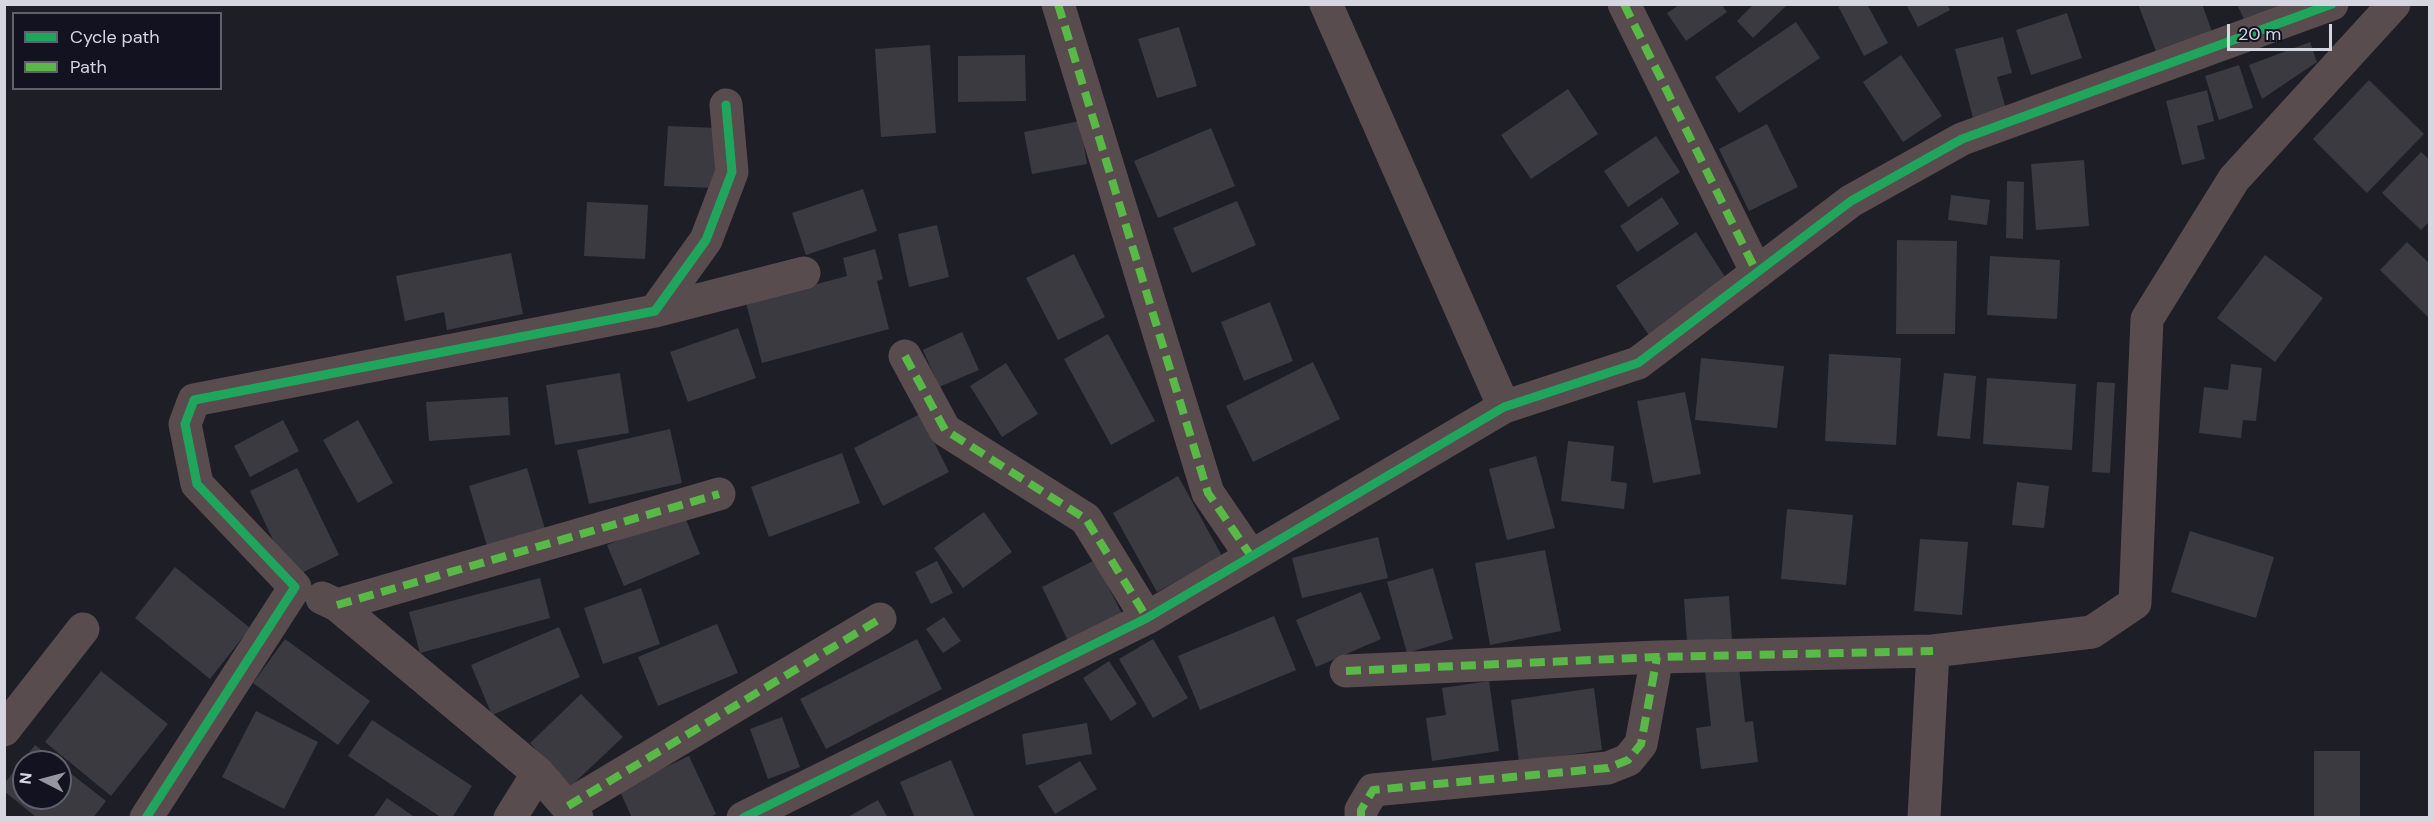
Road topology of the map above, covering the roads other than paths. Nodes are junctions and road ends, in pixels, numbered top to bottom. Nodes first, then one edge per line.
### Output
1 (1058, 4) edge
2 (1326, 4) edge
3 (1624, 4) edge
4 (2332, 4) edge
5 (2394, 4) edge
6 (726, 105) dead end
7 (804, 273) dead end
8 (1757, 273) junction
9 (655, 311) junction
10 (905, 356) dead end
11 (1504, 407) junction
12 (718, 494) dead end
13 (1251, 556) junction
14 (295, 588) junction
15 (337, 605) junction
16 (1147, 618) junction
17 (880, 619) dead end
18 (83, 629) dead end
19 (1934, 651) junction
20 (1657, 657) junction
21 (1346, 671) dead end
22 (4, 730) edge
23 (538, 773) junction
24 (573, 812) edge
25 (146, 818) edge
26 (510, 818) edge
27 (743, 818) edge
28 (1361, 818) edge
29 (1924, 818) edge

1 - 13 street
2 - 11 street
3 - 8 street
4 - 8 street
5 - 19 street
6 - 9 street
7 - 9 street
8 - 11 street
9 - 14 street
10 - 16 street
11 - 13 street
12 - 15 street
13 - 16 street
14 - 15 street
14 - 25 street
15 - 23 street
16 - 27 street
17 - 24 street
18 - 22 street
19 - 20 street
19 - 29 street
20 - 21 street
20 - 28 street
23 - 24 street
23 - 26 street

